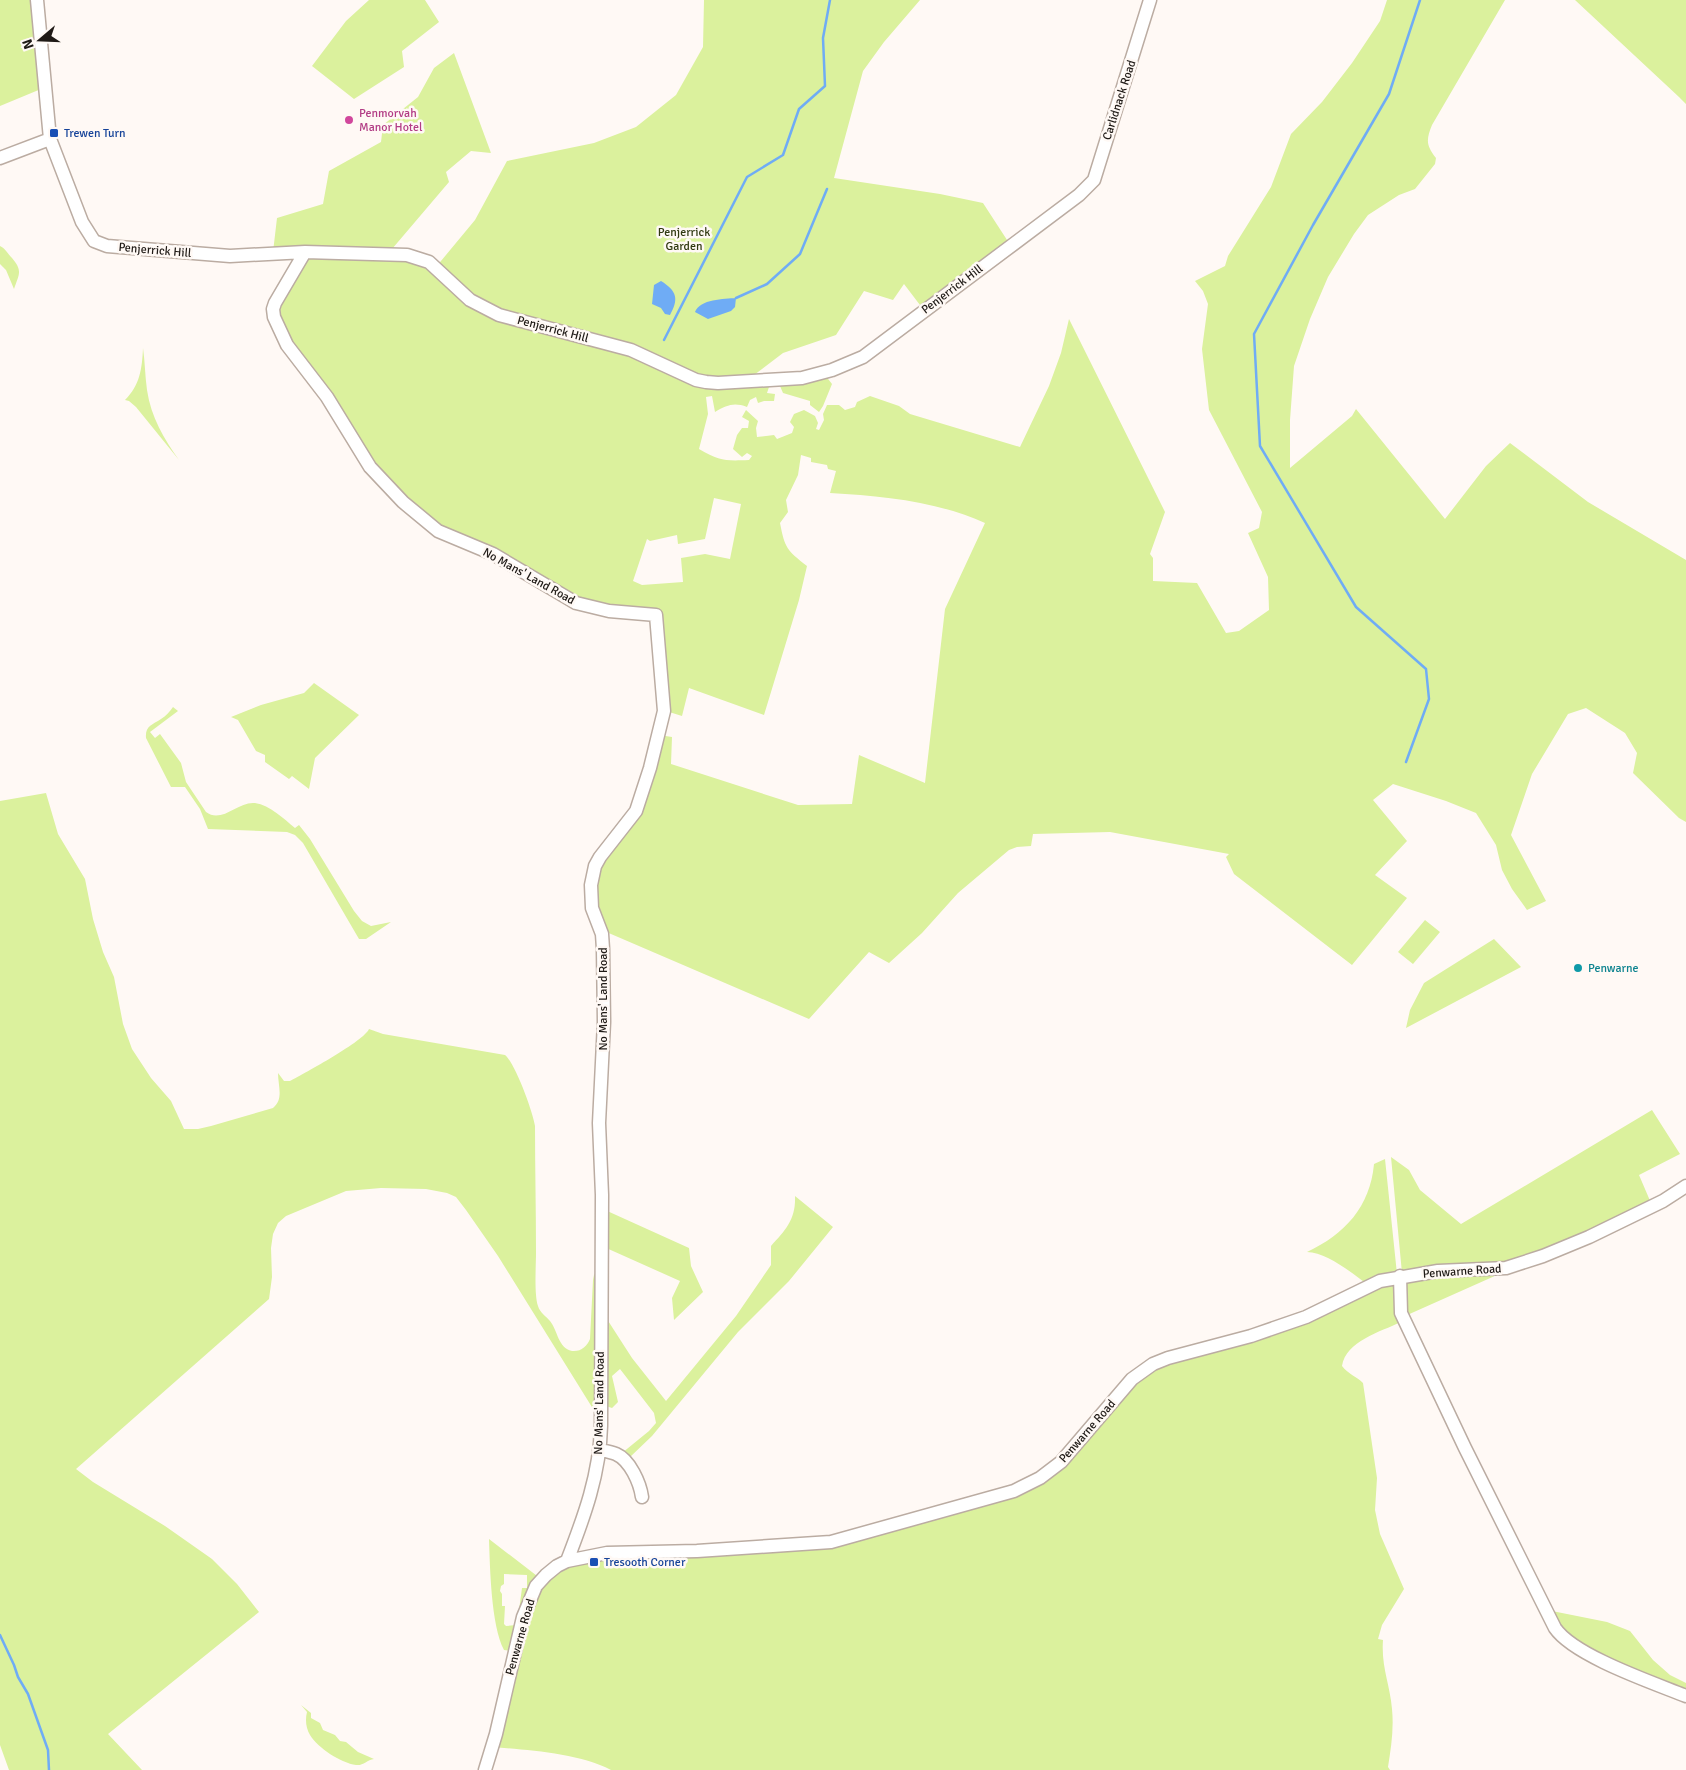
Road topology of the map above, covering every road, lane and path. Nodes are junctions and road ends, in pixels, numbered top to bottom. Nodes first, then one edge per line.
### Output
1 (36, 0) edge
2 (1150, 0) edge
3 (50, 139) junction
4 (0, 158) edge
5 (1079, 194) joint
6 (306, 252) junction
7 (1686, 1186) edge
8 (1400, 1276) junction
9 (600, 1450) junction
10 (642, 1497) dead end
11 (567, 1561) junction
12 (1686, 1696) edge
13 (485, 1770) edge

1 - 3 street
2 - 5 street, Carlidnack Road
3 - 4 street
3 - 6 street, Penjerrick Hill
5 - 6 street, Penjerrick Hill
6 - 9 street, No Mans' Land Road
7 - 8 street, Penwarne Road
8 - 11 street, Penwarne Road
8 - 12 street
9 - 10 street
9 - 11 street, No Mans' Land Road
11 - 13 street, Penwarne Road

